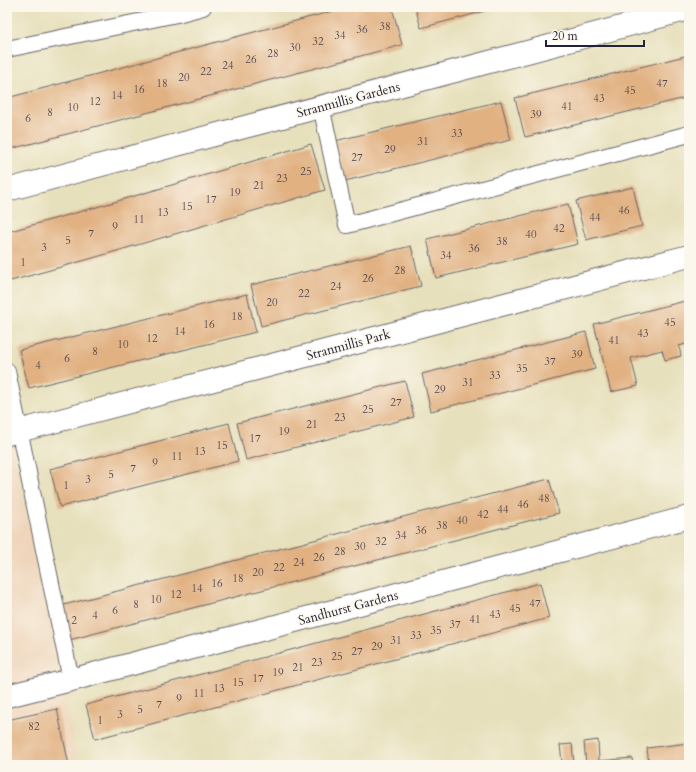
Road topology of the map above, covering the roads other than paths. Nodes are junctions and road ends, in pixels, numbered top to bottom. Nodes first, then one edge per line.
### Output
1 (203, 7) edge
2 (689, 9) edge
3 (7, 49) edge
4 (321, 106) junction
5 (689, 134) edge
6 (7, 190) edge
7 (689, 256) edge
8 (7, 371) edge
9 (13, 432) edge
10 (689, 517) edge
11 (71, 680) junction
12 (7, 696) edge

1 - 3 lane
2 - 4 street, Stranmillis Gardens
4 - 5 lane
4 - 6 street, Stranmillis Gardens
7 - 9 street, Stranmillis Park
8 - 9 lane
9 - 11 lane
10 - 11 street, Sandhurst Gardens
11 - 12 street, Sandhurst Gardens

